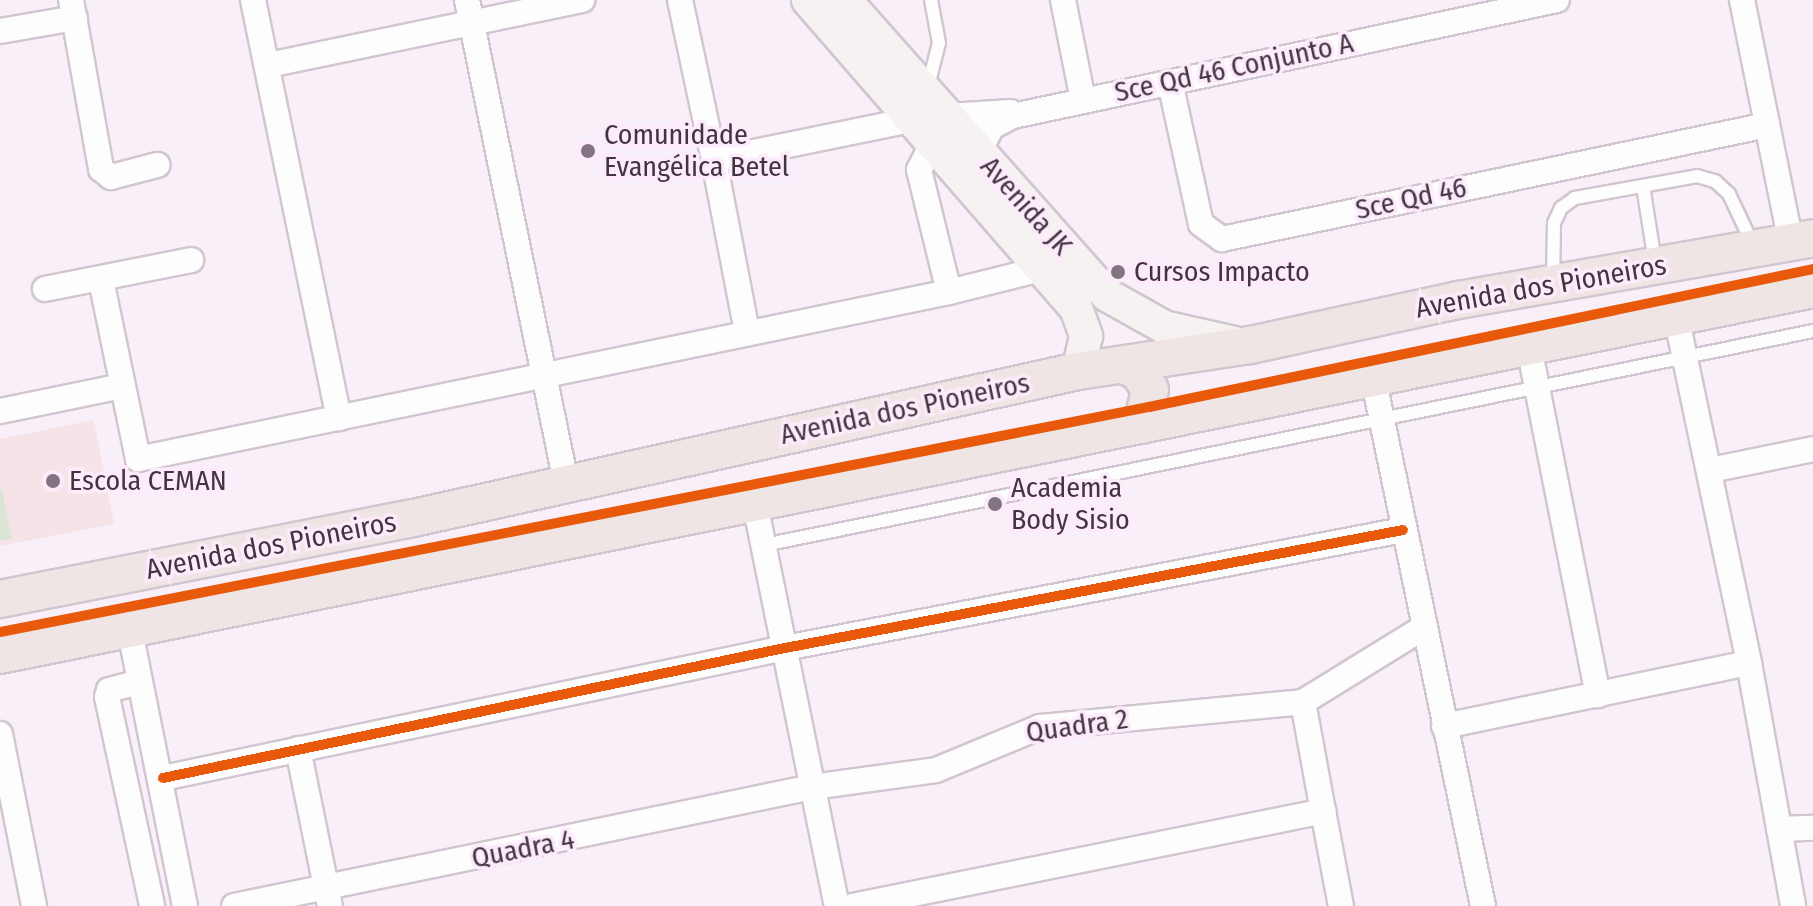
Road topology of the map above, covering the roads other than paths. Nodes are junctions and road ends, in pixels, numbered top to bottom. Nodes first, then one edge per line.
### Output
1 (253, 0) edge
2 (582, 0) edge
3 (680, 0) edge
4 (808, 0) edge
5 (845, 0) edge
6 (931, 0) edge
7 (1063, 0) edge
8 (1557, 0) edge
9 (1742, 0) edge
10 (73, 9) edge
11 (470, 12) edge
12 (0, 31) edge
13 (268, 65) junction
14 (1170, 82) junction
15 (1083, 100) junction
16 (1037, 110) junction
17 (929, 118) junction
18 (1767, 125) junction
19 (978, 153) junction
20 (714, 160) junction
21 (157, 165) dead end
22 (1643, 186) junction
23 (1802, 240) edge
24 (1755, 248) junction
25 (191, 260) dead end
26 (1656, 265) junction
27 (1041, 269) junction
28 (101, 280) junction
29 (1553, 284) junction
30 (45, 289) dead end
31 (1813, 289) edge
32 (949, 292) junction
33 (1459, 300) junction
34 (1676, 316) junction
35 (1813, 331) edge
36 (747, 332) junction
37 (1250, 345) junction
38 (1529, 347) junction
39 (1684, 357) junction
40 (1469, 358) junction
41 (1123, 365) junction
42 (1078, 371) junction
43 (543, 375) junction
44 (1373, 377) junction
45 (122, 386) junction
46 (1538, 389) junction
47 (0, 411) edge
48 (339, 418) junction
49 (1382, 421) junction
50 (1142, 425) junction
51 (1813, 449) edge
52 (1710, 470) junction
53 (566, 484) junction
54 (754, 499) junction
55 (453, 510) junction
56 (409, 519) junction
57 (1403, 530) junction
58 (764, 545) junction
59 (470, 558) junction
60 (417, 569) junction
61 (0, 599) edge
62 (129, 626) junction
63 (1423, 628) junction
64 (785, 648) junction
65 (0, 655) edge
66 (1749, 663) junction
67 (139, 682) junction
68 (1598, 695) junction
69 (1303, 702) junction
70 (1444, 726) junction
71 (0, 734) edge
72 (298, 749) junction
73 (163, 778) junction
74 (812, 787) junction
75 (1323, 811) junction
76 (1813, 828) edge
77 (1779, 829) junction
78 (328, 897) edge
79 (1478, 905) edge
80 (34, 906) edge
81 (152, 906) edge
82 (185, 906) edge
83 (234, 906) edge
84 (837, 906) edge
85 (853, 906) edge
86 (1341, 906) edge
87 (1793, 906) edge

1 - 13 street
2 - 11 street
3 - 20 street
4 - 17 main road, Avenida JK
5 - 17 main road, Avenida JK
6 - 17 lane
7 - 15 street
8 - 14 street, Sce Qd 46 Conjunto A
9 - 18 street
10 - 12 street
10 - 21 street
11 - 13 street
11 - 43 street
13 - 48 street
14 - 15 street, Sce Qd 46 Conjunto A
14 - 18 street, Sce Qd 46
15 - 16 street, Sce Qd 46 Conjunto A
16 - 17 street, Sce Qd 46 Conjunto A
16 - 19 street, Sce Qd 46 Conjunto A
17 - 19 main road, Avenida JK
17 - 20 street, Sce Qd 46 Conjunto A
17 - 27 main road, Avenida JK
17 - 32 street
18 - 23 street
19 - 37 main road, Avenida JK
20 - 36 street
22 - 24 lane
22 - 26 lane
22 - 29 lane
23 - 24 main road, Avenida dos Pioneiros
24 - 26 main road, Avenida dos Pioneiros
25 - 28 street
26 - 29 main road, Avenida dos Pioneiros
27 - 32 street
27 - 42 main road, Avenida JK
28 - 30 street
28 - 45 street
29 - 33 main road, Avenida dos Pioneiros
31 - 34 main road, Avenida dos Pioneiros
32 - 36 street
33 - 37 main road, Avenida dos Pioneiros
33 - 40 main road
34 - 38 main road, Avenida dos Pioneiros
34 - 39 street
35 - 39 lane
36 - 43 street
37 - 41 main road, Avenida dos Pioneiros
38 - 40 main road, Avenida dos Pioneiros
38 - 46 street
39 - 46 lane
39 - 52 street
40 - 44 main road, Avenida dos Pioneiros
41 - 42 main road, Avenida dos Pioneiros
41 - 50 main road
42 - 53 main road, Avenida dos Pioneiros
43 - 48 street
43 - 53 street
44 - 49 street
44 - 50 main road, Avenida dos Pioneiros
45 - 47 street
45 - 48 street
46 - 49 lane
46 - 68 street
49 - 57 street
49 - 58 lane
50 - 54 main road, Avenida dos Pioneiros
51 - 52 street
52 - 66 street
53 - 55 main road, Avenida dos Pioneiros
54 - 58 street
54 - 59 main road, Avenida dos Pioneiros
55 - 56 main road, Avenida dos Pioneiros
55 - 59 main road
56 - 60 main road
56 - 61 main road, Avenida dos Pioneiros
57 - 63 street
57 - 64 street
58 - 64 street
59 - 60 main road, Avenida dos Pioneiros
60 - 62 main road, Avenida dos Pioneiros
62 - 65 main road, Avenida dos Pioneiros
62 - 67 street
63 - 69 street
63 - 70 street
64 - 72 street
64 - 74 street
66 - 68 street
66 - 77 street
67 - 73 street
67 - 81 street
68 - 70 street
69 - 74 street, Quadra 2
69 - 75 street
70 - 79 street
71 - 80 street
72 - 73 street
72 - 78 street
73 - 82 street
74 - 78 street, Quadra 4
74 - 84 street
75 - 85 street
75 - 86 street
76 - 77 street
77 - 87 street
78 - 83 street, Quadra 4

